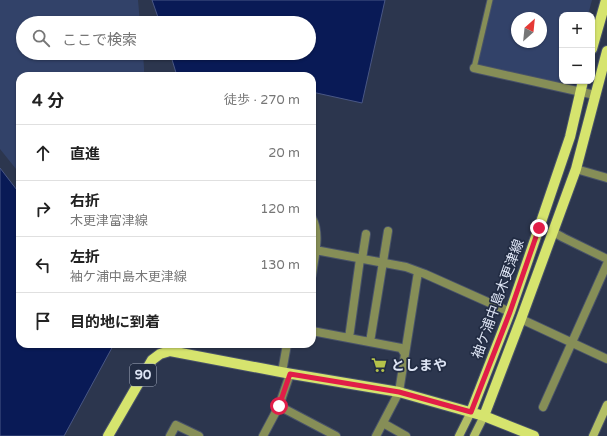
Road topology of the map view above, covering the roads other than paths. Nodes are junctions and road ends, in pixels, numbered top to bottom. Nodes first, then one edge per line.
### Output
1 (490, 0) edge
2 (606, 0) edge
3 (592, 48) edge
4 (607, 51) edge
5 (474, 68) joint
6 (582, 84) edge
7 (580, 92) junction
8 (595, 96) junction
9 (576, 169) junction
10 (607, 178) edge
11 (316, 228) edge
12 (388, 231) dead end
13 (553, 232) junction
14 (366, 234) dead end
15 (316, 246) edge
16 (316, 250) edge
17 (361, 259) junction
18 (607, 259) edge
19 (382, 263) junction
20 (607, 264) edge
21 (418, 272) junction
22 (510, 312) junction
23 (521, 319) junction
24 (316, 332) edge
25 (349, 338) junction
26 (370, 342) junction
27 (572, 342) junction
28 (288, 348) edge
29 (406, 354) junction
30 (607, 359) edge
31 (286, 373) junction
32 (399, 392) junction
33 (607, 405) edge
34 (279, 406) junction
35 (543, 408) dead end
36 (471, 412) junction
37 (484, 416) junction
38 (383, 423) junction
39 (108, 436) edge
40 (170, 436) edge
41 (199, 436) edge
42 (263, 436) edge
43 (336, 436) edge
44 (376, 436) edge
45 (406, 436) edge
46 (459, 436) edge
47 (474, 436) edge
48 (532, 436) edge
49 (593, 436) edge

1 - 5 lane
2 - 3 main road
4 - 8 main road, 袖ケ浦中島木更津線
5 - 7 street
6 - 7 main road, 袖ケ浦中島木更津線
7 - 8 street
7 - 22 main road, 袖ケ浦中島木更津線
8 - 9 main road, 袖ケ浦中島木更津線
9 - 10 street
9 - 13 main road, 袖ケ浦中島木更津線
11 - 15 street
12 - 19 street
13 - 18 street
13 - 23 main road, 袖ケ浦中島木更津線
14 - 17 street
16 - 17 street
17 - 19 street
17 - 25 street
19 - 21 street
19 - 26 street
20 - 27 street
21 - 22 street
21 - 29 street
22 - 36 main road, 袖ケ浦中島木更津線
23 - 27 street
23 - 37 main road, 袖ケ浦中島木更津線
24 - 25 street
25 - 26 street
26 - 29 street
27 - 30 street
27 - 35 street
28 - 31 street
29 - 32 street
31 - 32 main road, 90
31 - 34 street
31 - 39 main road, 90
32 - 36 main road, 90
32 - 38 street
33 - 49 street
34 - 42 street
34 - 43 street
36 - 37 main road, 90
36 - 46 street
37 - 47 street
37 - 48 main road, 90
38 - 44 street
38 - 45 street
40 - 41 street

